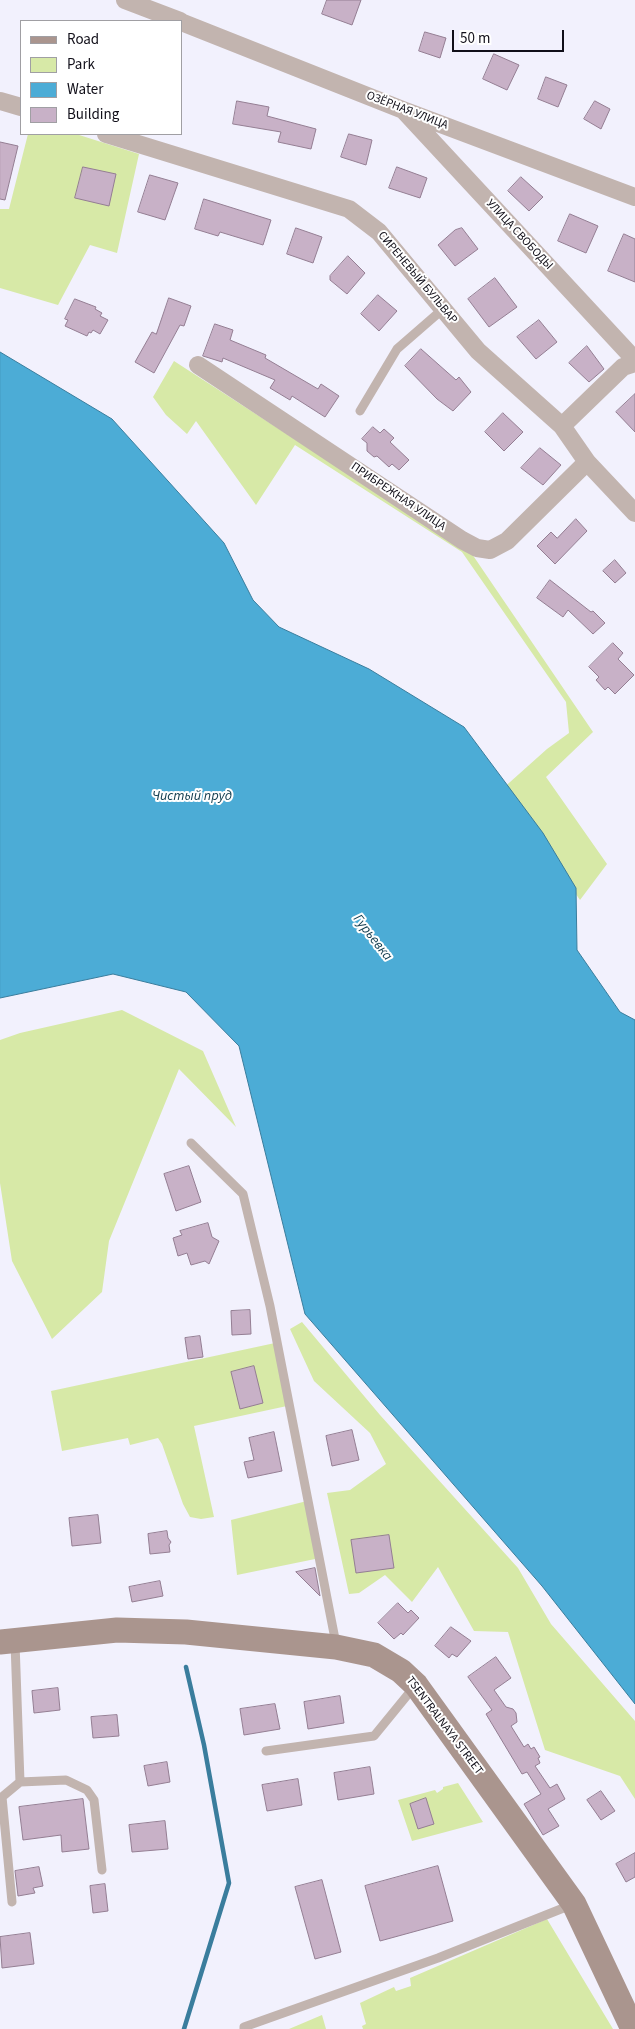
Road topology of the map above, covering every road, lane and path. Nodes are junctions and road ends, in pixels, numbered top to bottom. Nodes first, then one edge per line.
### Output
1 (124, 0) edge
2 (176, 20) edge
3 (182, 22) edge
4 (0, 101) edge
5 (20, 108) edge
6 (403, 110) junction
7 (109, 135) edge
8 (635, 196) edge
9 (443, 308) junction
10 (635, 362) edge
11 (198, 365) dead end
12 (360, 411) dead end
13 (562, 426) junction
14 (587, 462) junction
15 (635, 513) edge
16 (191, 1143) dead end
17 (7, 1641) edge
18 (336, 1647) junction
19 (416, 1685) junction
20 (266, 1751) dead end
21 (20, 1782) junction
22 (102, 1870) dead end
23 (12, 1902) dead end
24 (574, 1904) junction
25 (244, 2029) edge
26 (633, 2029) edge

1 - 2 street, ОЗЁРНАЯ УЛИЦА
3 - 6 street, ОЗЁРНАЯ УЛИЦА
4 - 5 street
6 - 8 street, ОЗЁРНАЯ УЛИЦА
6 - 10 street, УЛИЦА СВОБОДЫ
7 - 9 street, СИРЕНЕВЫЙ БУЛЬВАР
9 - 12 lane
9 - 13 street, СИРЕНЕВЫЙ БУЛЬВАР
10 - 13 street
11 - 14 street, ПРИБРЕЖНАЯ УЛИЦА
13 - 14 street, СИРЕНЕВЫЙ БУЛЬВАР
14 - 15 street, СИРЕНЕВЫЙ БУЛЬВАР
16 - 18 lane
17 - 18 main road, TSENTRALNAYA STREET
17 - 21 lane
18 - 19 main road, TSENTRALNAYA STREET
19 - 20 lane
19 - 24 main road, TSENTRALNAYA STREET
21 - 22 lane
21 - 23 lane
24 - 25 lane
24 - 26 main road, TSENTRALNAYA STREET

